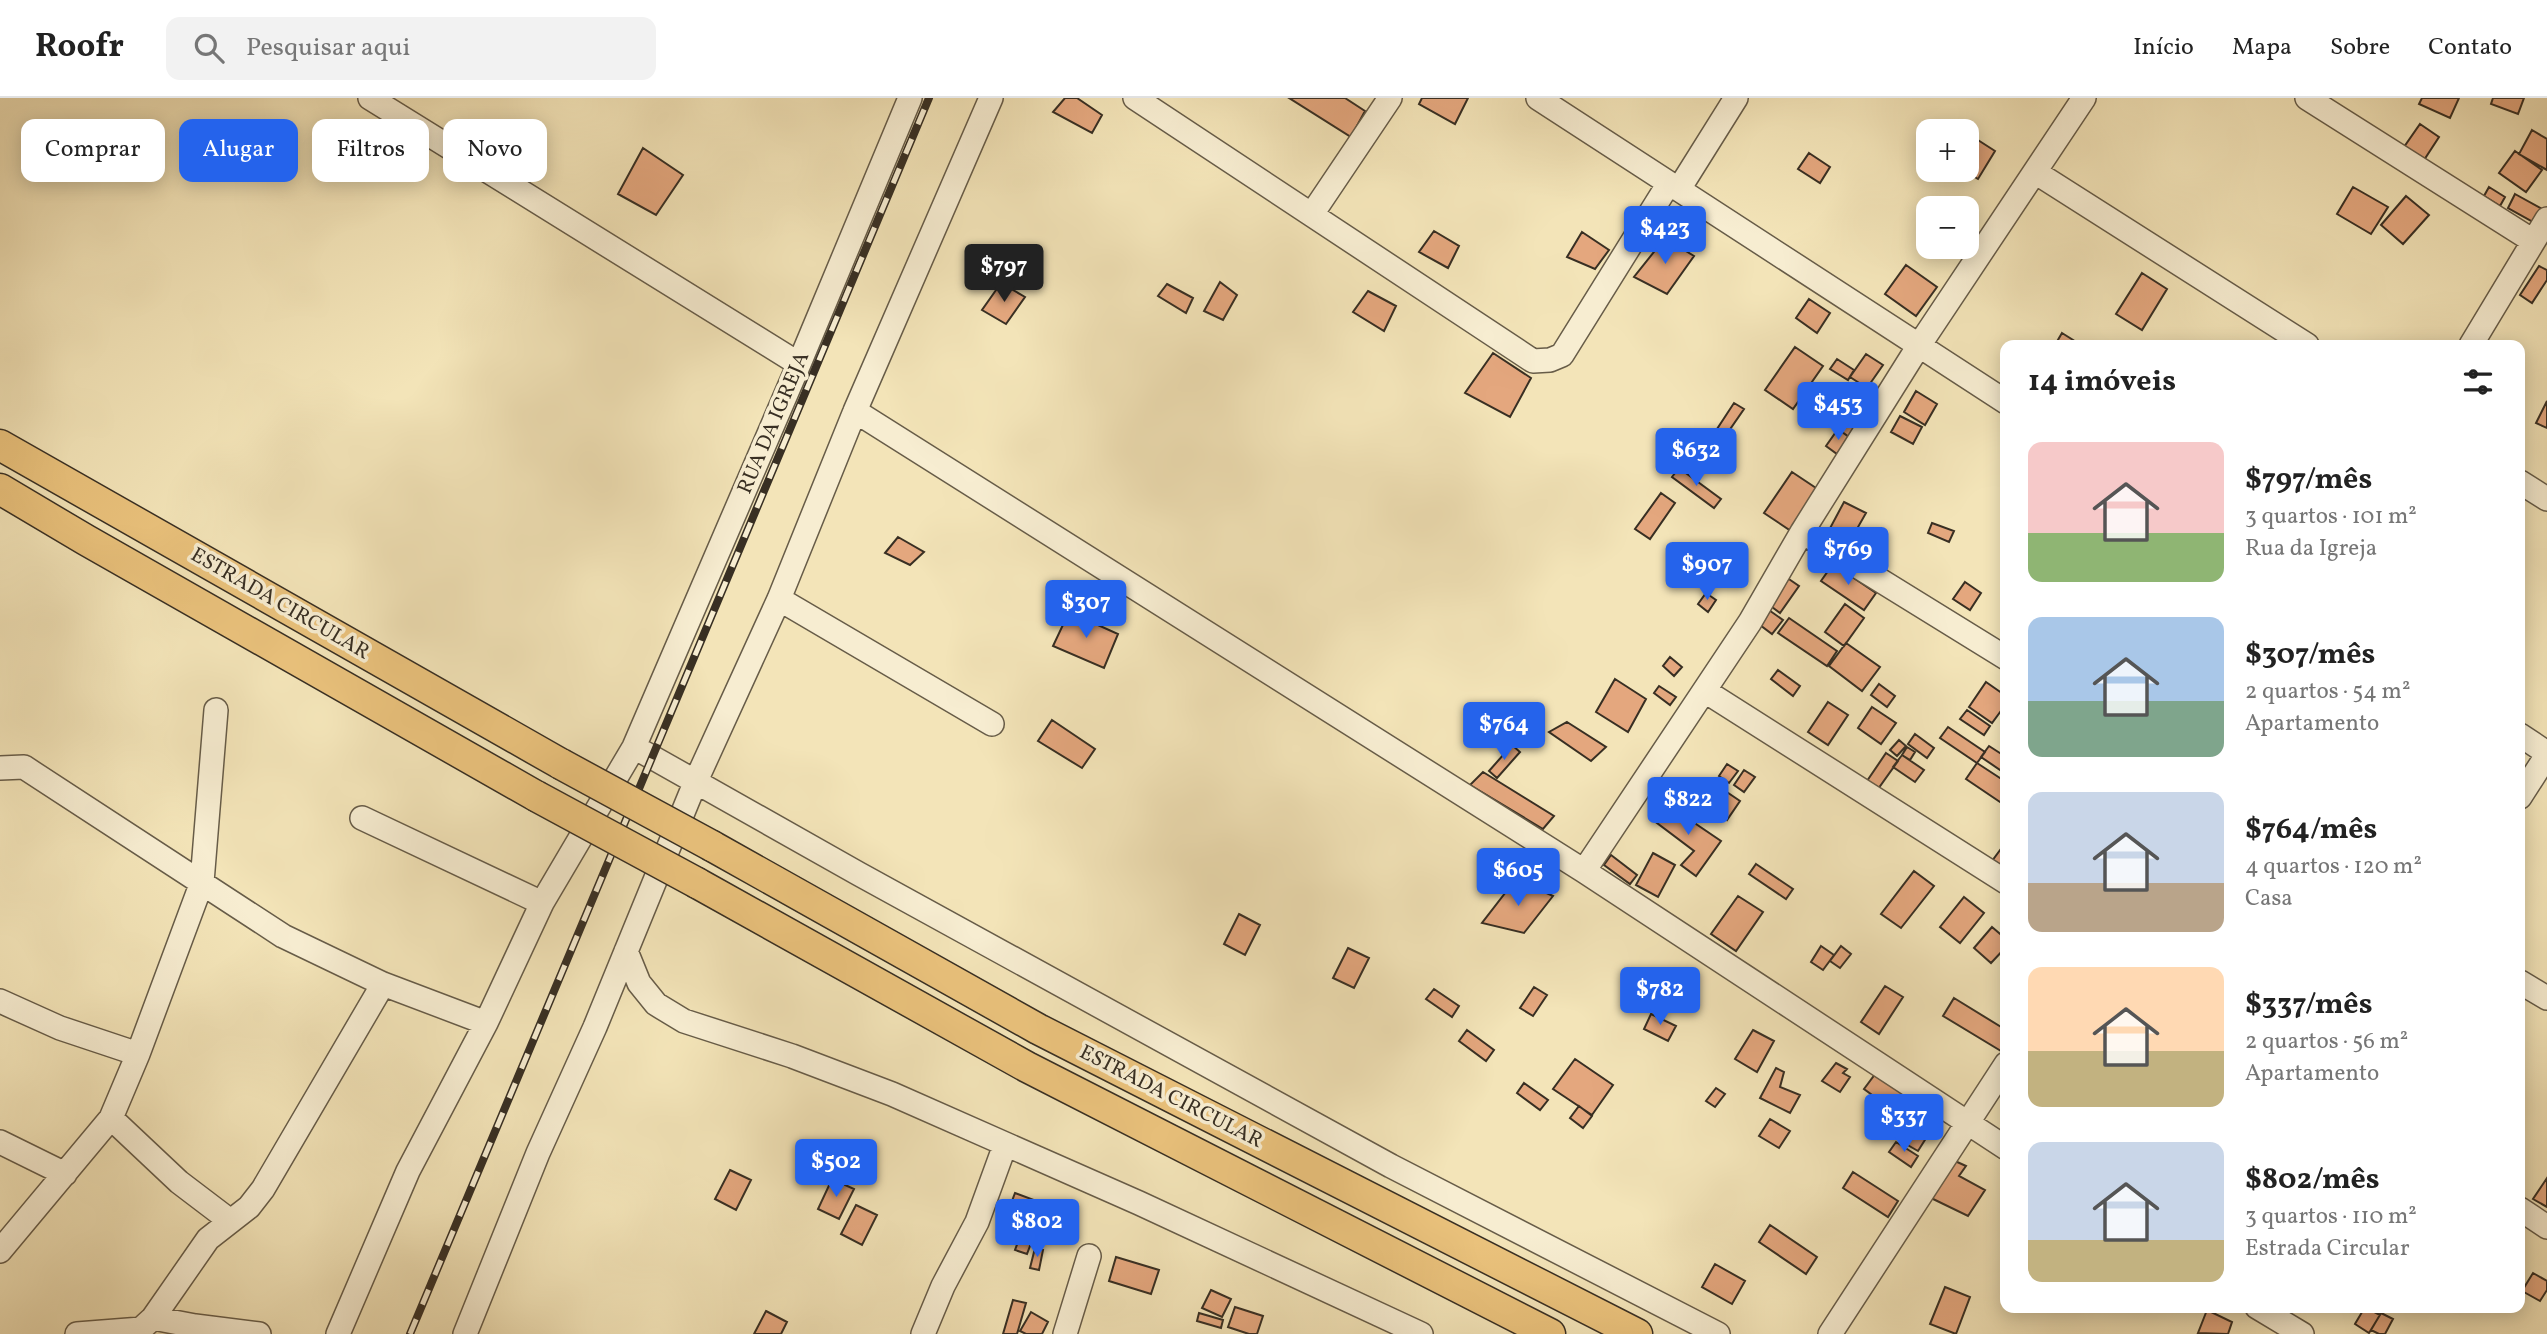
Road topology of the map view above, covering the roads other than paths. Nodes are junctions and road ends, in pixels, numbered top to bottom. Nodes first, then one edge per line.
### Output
1 (910, 98) edge
2 (991, 98) edge
3 (1135, 98) edge
4 (1390, 98) edge
5 (1538, 98) edge
6 (1736, 98) edge
7 (2084, 98) edge
8 (2307, 98) edge
9 (377, 100) edge
10 (2035, 172) junction
11 (1674, 186) junction
12 (1312, 214) junction
13 (2547, 219) edge
14 (2533, 241) junction
15 (2300, 340) edge
16 (2474, 340) edge
17 (1918, 347) junction
18 (799, 364) junction
19 (2000, 398) edge
20 (855, 411) junction
21 (0, 445) edge
22 (2525, 485) edge
23 (0, 489) edge
24 (2547, 499) edge
25 (1802, 532) junction
26 (779, 599) junction
27 (2000, 654) edge
28 (1705, 691) junction
29 (216, 710) dead end
30 (992, 724) dead end
31 (2525, 739) edge
32 (634, 747) junction
33 (0, 751) edge
34 (2547, 754) edge
35 (24, 767) junction
36 (0, 768) edge
37 (695, 783) junction
38 (2525, 789) edge
39 (362, 818) dead end
40 (1584, 872) junction
41 (2000, 879) edge
42 (202, 882) junction
43 (542, 903) junction
44 (626, 951) junction
45 (383, 984) junction
46 (2525, 985) edge
47 (2547, 998) edge
48 (0, 1001) edge
49 (486, 1023) junction
50 (138, 1054) junction
51 (2000, 1073) edge
52 (111, 1118) junction
53 (1966, 1123) junction
54 (0, 1142) edge
55 (2000, 1144) edge
56 (1006, 1145) junction
57 (65, 1174) junction
58 (2525, 1212) edge
59 (229, 1220) junction
60 (2547, 1227) edge
61 (0, 1251) edge
62 (1089, 1256) dead end
63 (2267, 1313) edge
64 (1378, 1325) edge
65 (144, 1327) edge
66 (77, 1334) edge
67 (259, 1334) edge
68 (338, 1334) edge
69 (465, 1334) edge
70 (923, 1334) edge
71 (1065, 1334) edge
72 (1420, 1334) edge
73 (1550, 1334) edge
74 (1637, 1334) edge
75 (1718, 1334) edge
76 (1830, 1334) edge
77 (2302, 1334) edge

1 - 18 street, RUA DA IGREJA
2 - 20 street
3 - 12 street
4 - 12 street
5 - 11 street
6 - 11 street
7 - 10 street
8 - 14 street
9 - 18 street
10 - 15 street
10 - 17 street
11 - 12 street
11 - 17 street
13 - 14 street
14 - 16 street
17 - 19 street
17 - 25 street
18 - 32 street, RUA DA IGREJA
20 - 26 street
20 - 40 street
21 - 74 main road, ESTRADA CIRCULAR, bridge
22 - 24 street
23 - 73 main road, ESTRADA CIRCULAR, bridge
25 - 27 street
25 - 28 street
26 - 30 street
26 - 37 street
28 - 40 street
28 - 41 street
29 - 42 street
31 - 34 street
32 - 37 street
32 - 43 street, RUA DA IGREJA
33 - 35 street
34 - 38 street
35 - 36 street
35 - 42 street
37 - 44 street
37 - 75 street
39 - 43 street
40 - 53 street
42 - 45 street
42 - 50 street
43 - 49 street, RUA DA IGREJA
44 - 56 street
44 - 69 street
45 - 49 street
45 - 59 street
46 - 47 street
48 - 50 street
49 - 68 street, RUA DA IGREJA
50 - 52 street
51 - 53 street
52 - 57 street
52 - 59 street
53 - 55 street
53 - 76 street
54 - 57 street
56 - 64 street
56 - 70 street
57 - 61 street
58 - 60 street
59 - 65 street
62 - 71 street
63 - 77 street
64 - 72 street
65 - 66 street
65 - 67 street

